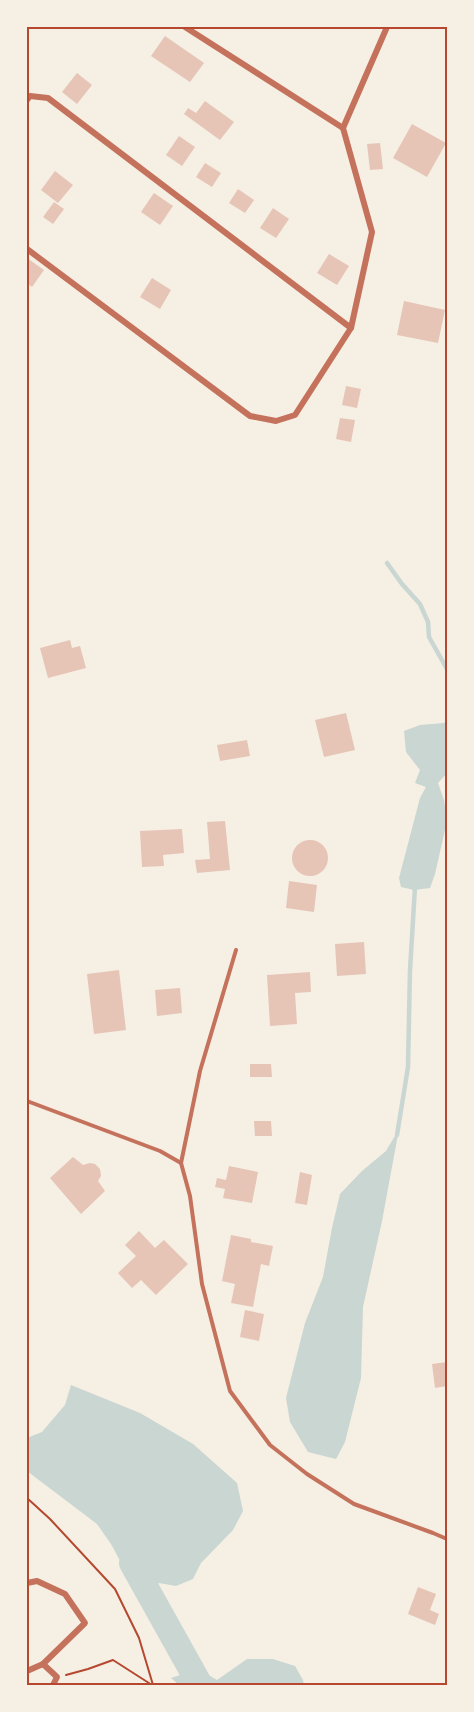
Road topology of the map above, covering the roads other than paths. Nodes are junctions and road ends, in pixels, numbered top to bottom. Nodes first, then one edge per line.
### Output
1 (185, 27) edge
2 (387, 27) edge
3 (27, 100) edge
4 (343, 128) junction
5 (27, 249) edge
6 (351, 328) junction
7 (236, 950) dead end
8 (27, 1101) edge
9 (181, 1163) junction
10 (447, 1539) edge
11 (27, 1583) edge
12 (43, 1664) junction
13 (27, 1671) edge
14 (53, 1685) edge

1 - 4 street
2 - 4 street
3 - 6 street
4 - 6 street
5 - 6 street
7 - 9 lane
8 - 9 lane
9 - 10 lane
11 - 12 street
12 - 13 street
12 - 14 street

